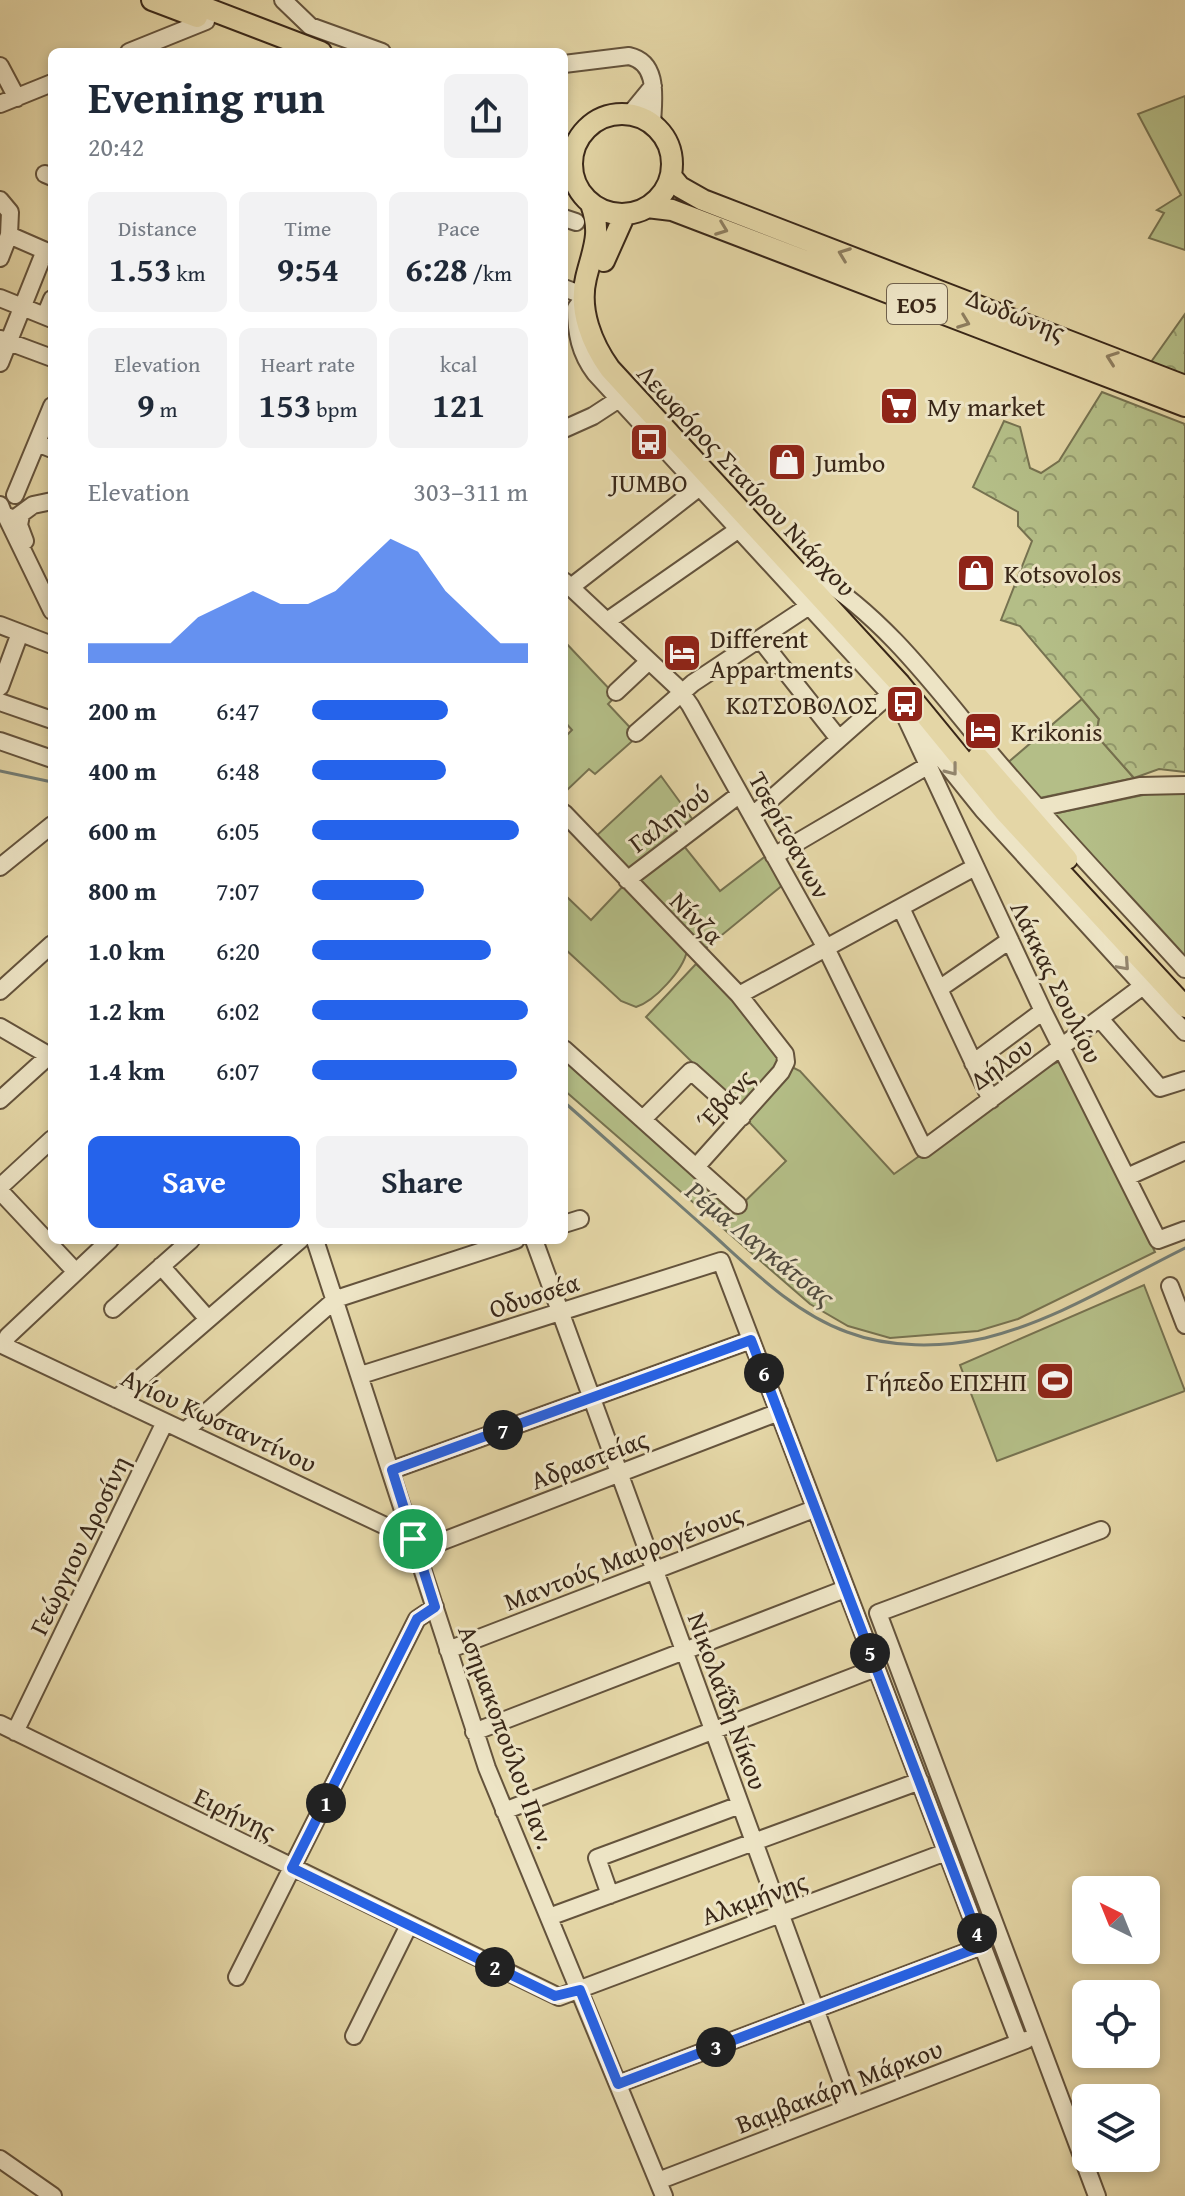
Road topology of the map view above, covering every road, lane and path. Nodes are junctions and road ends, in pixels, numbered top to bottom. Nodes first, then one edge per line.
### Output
1 (152, 0) edge
2 (185, 0) edge
3 (283, 0) edge
4 (206, 21) junction
5 (142, 48) edge
6 (274, 48) edge
7 (311, 48) edge
8 (371, 48) edge
9 (568, 64) edge
10 (0, 66) edge
11 (48, 85) edge
12 (653, 86) junction
13 (17, 98) junction
14 (0, 104) edge
15 (630, 114) junction
16 (652, 124) junction
17 (573, 136) edge
18 (568, 170) edge
19 (671, 176) junction
20 (0, 200) edge
21 (591, 204) junction
22 (647, 207) junction
23 (625, 214) junction
24 (9, 235) junction
25 (48, 251) edge
26 (48, 256) edge
27 (0, 258) edge
28 (568, 290) edge
29 (585, 296) junction
30 (0, 298) edge
31 (22, 307) junction
32 (48, 318) edge
33 (4, 340) edge
34 (48, 356) edge
35 (0, 363) edge
36 (1185, 386) edge
37 (619, 399) junction
38 (1185, 406) edge
39 (48, 426) edge
40 (568, 427) edge
41 (44, 446) edge
42 (701, 486) junction
43 (48, 492) edge
44 (48, 502) edge
45 (8, 507) edge
46 (739, 529) junction
47 (815, 575) junction
48 (568, 583) edge
49 (568, 585) edge
50 (48, 589) edge
51 (809, 606) junction
52 (48, 615) edge
53 (607, 621) junction
54 (0, 625) edge
55 (20, 633) junction
56 (760, 639) junction
57 (44, 642) edge
58 (649, 661) junction
59 (0, 687) edge
60 (616, 692) dead end
61 (682, 693) junction
62 (890, 694) junction
63 (0, 702) edge
64 (906, 716) junction
65 (48, 719) edge
66 (636, 733) dead end
67 (839, 739) junction
68 (0, 741) edge
69 (48, 758) edge
70 (927, 766) junction
71 (1185, 785) edge
72 (740, 794) junction
73 (1038, 808) junction
74 (752, 816) junction
75 (568, 817) edge
76 (48, 828) edge
77 (774, 856) junction
78 (0, 867) edge
79 (975, 867) junction
80 (627, 880) junction
81 (901, 908) junction
82 (1010, 940) junction
83 (48, 948) edge
84 (826, 948) junction
85 (1185, 969) edge
86 (1150, 981) junction
87 (1185, 987) edge
88 (939, 989) junction
89 (0, 991) edge
90 (739, 995) junction
91 (1185, 1007) edge
92 (1043, 1011) junction
93 (1101, 1020) junction
94 (0, 1027) edge
95 (1185, 1032) edge
96 (1062, 1049) junction
97 (568, 1052) edge
98 (48, 1053) edge
99 (48, 1056) edge
100 (786, 1062) joint
101 (973, 1063) junction
102 (1185, 1080) edge
103 (0, 1100) edge
104 (991, 1100) junction
105 (742, 1117) junction
106 (644, 1118) junction
107 (48, 1143) edge
108 (924, 1149) joint
109 (1185, 1151) edge
110 (696, 1167) junction
111 (1127, 1177) junction
112 (0, 1189) edge
113 (738, 1205) dead end
114 (1185, 1230) edge
115 (48, 1241) edge
116 (50, 1244) edge
117 (106, 1244) edge
118 (185, 1244) edge
119 (295, 1244) edge
120 (316, 1244) edge
121 (504, 1244) edge
122 (536, 1244) edge
123 (161, 1266) junction
124 (76, 1272) junction
125 (1170, 1286) dead end
126 (336, 1299) junction
127 (113, 1309) dead end
128 (561, 1312) junction
129 (208, 1319) junction
130 (1185, 1325) edge
131 (751, 1340) junction
132 (2, 1345) edge
133 (361, 1375) junction
134 (592, 1398) junction
135 (116, 1399) junction
136 (779, 1412) junction
137 (165, 1422) junction
138 (185, 1431) junction
139 (392, 1470) junction
140 (620, 1473) junction
141 (814, 1509) junction
142 (1101, 1530) dead end
143 (415, 1545) junction
144 (655, 1570) junction
145 (845, 1589) junction
146 (435, 1607) junction
147 (448, 1650) junction
148 (685, 1651) junction
149 (876, 1668) junction
150 (8, 1728) edge
151 (714, 1730) junction
152 (474, 1732) junction
153 (920, 1781) junction
154 (740, 1805) junction
155 (504, 1811) junction
156 (754, 1842) junction
157 (946, 1852) junction
158 (292, 1868) junction
159 (610, 1895) junction
160 (780, 1915) junction
161 (549, 1917) junction
162 (994, 1923) junction
163 (409, 1925) junction
164 (976, 1930) junction
165 (982, 1946) junction
166 (237, 1977) dead end
167 (580, 1990) junction
168 (814, 2010) junction
169 (1038, 2035) junction
170 (354, 2036) dead end
171 (1019, 2042) junction
172 (618, 2084) junction
173 (851, 2107) junction
174 (0, 2159) edge
175 (661, 2188) edge
176 (53, 2196) edge
177 (1097, 2196) edge

1 - 4 main road
2 - 7 main road
3 - 8 street
4 - 5 street
4 - 6 main road
9 - 12 street
10 - 13 street
11 - 13 street
12 - 15 street
12 - 16 street
13 - 14 street
15 - 16 main road
15 - 17 main road
16 - 19 main road
17 - 18 main road
18 - 21 main road
19 - 22 main road
36 -> 19 main road, Δωδώνης / ΕΟ5
20 - 24 street
21 - 23 main road
21 - 29 main road, Λεωφόρος Σταύρου Νιάρχου
22 - 23 main road, Δωδώνης / ΕΟ5
22 -> 38 main road, Δωδώνης / ΕΟ5
23 - 47 main road, Λεωφόρος Σταύρου Νιάρχου
24 - 25 street
24 - 27 street
26 - 31 street
28 - 29 street
29 - 37 street
29 - 86 main road, Λεωφόρος Σταύρου Νιάρχου
30 - 31 street
31 - 32 street
31 - 33 street
33 - 34 street
33 - 35 street
37 - 40 street
37 - 42 street
39 - 41 street
41 - 45 street
42 - 46 street
42 - 48 street
43 - 45 street
44 - 45 street
45 - 50 street
46 - 51 street
46 - 53 street
47 - 73 street
47 - 87 main road, Λεωφόρος Σταύρου Νιάρχου
49 - 53 street, Τσερίτσανων
51 - 56 street
51 - 62 street
52 - 57 street
53 - 58 street, Τσερίτσανων
54 - 55 street
55 - 57 street
55 - 59 street
56 - 61 street
56 - 67 street
58 - 60 street
58 - 61 street, Τσερίτσανων
61 - 66 street
61 - 72 street, Τσερίτσανων
62 - 64 street
62 - 67 street
63 - 65 street
64 - 70 street, Λάκκας Σουλίου
64 -> 86 street
67 - 74 street
68 - 69 street
70 - 77 street
70 - 79 street, Λάκκας Σουλίου
71 - 73 street
72 - 74 street, Τσερίτσανων
72 - 80 street, Γαληνού
73 - 85 street
74 - 77 street, Τσερίτσανων
75 - 80 street, Νίνζα
76 - 78 street
77 - 84 street, Τσερίτσανων
79 - 81 street
79 - 82 street, Λάκκας Σουλίου
80 - 90 street, Νίνζα
81 - 84 street
81 - 88 street
82 - 88 street
82 - 92 street, Λάκκας Σουλίου
83 - 89 street
84 - 90 street
84 - 108 street, Τσερίτσανων
86 - 91 main road, Λεωφόρος Σταύρου Νιάρχου
86 - 93 street, Δήλου
86 - 95 street
88 - 101 street
90 - 100 street, Νίνζα
92 - 96 street, Λάκκας Σουλίου
92 - 101 street
93 - 96 street, Δήλου
93 - 102 street
94 - 98 street
96 - 104 street, Δήλου
96 - 111 street, Λάκκας Σουλίου
97 - 106 street
99 - 103 street
100 - 105 street, Έβανς
101 - 104 street
104 - 108 street, Δήλου
105 - 106 street
105 - 110 street, Έβανς
106 - 110 street
107 - 112 street
109 - 111 street
110 - 113 street
111 - 114 street, Λάκκας Σουλίου
112 - 115 street
116 - 124 street
117 - 124 street
118 - 123 street
119 - 129 street
120 - 126 street, Ασημακοπούλου Παν.
121 - 126 street
122 - 128 street, Νικολαΐδη Νίκου
123 - 127 street
123 - 129 street
124 - 132 street
125 - 130 street
126 - 133 street, Ασημακοπούλου Παν.
126 - 138 street
128 - 131 street, Οδυσσέα
128 - 133 street, Οδυσσέα
128 - 134 street, Νικολαΐδη Νίκου
129 - 135 street
131 - 134 street
131 - 136 street
132 - 135 street, Αγίου Κωσταντίνου
133 - 139 street, Ασημακοπούλου Παν.
134 - 139 street
134 - 140 street, Νικολαΐδη Νίκου
135 - 137 street, Αγίου Κωσταντίνου
136 - 140 street, Αδραστείας
136 - 141 street
137 - 138 street, Αγίου Κωσταντίνου
137 - 150 street, Γεώργιου Δροσίνη
138 - 143 street, Αγίου Κωσταντίνου
139 - 143 street, Ασημακοπούλου Παν.
140 - 143 street, Αδραστείας
140 - 144 street, Νικολαΐδη Νίκου
141 - 144 street, Μαντούς Μαυρογένους
141 - 145 street
142 - 162 street
143 - 146 street, Ασημακοπούλου Παν.
144 - 147 street, Μαντούς Μαυρογένους
144 - 148 street, Νικολαΐδη Νίκου
145 - 148 street
145 - 149 street
146 - 147 street, Ασημακοπούλου Παν.
146 - 158 street
147 - 152 street, Ασημακοπούλου Παν.
148 - 151 street, Νικολαΐδη Νίκου
148 - 152 street
149 - 151 street
149 - 153 street
150 - 158 street, Ειρήνης
151 - 154 street, Νικολαΐδη Νίκου
151 - 155 street
152 - 155 street, Ασημακοπούλου Παν.
153 - 156 street
153 - 157 street
154 - 156 street, Νικολαΐδη Νίκου
154 - 159 street
155 - 161 street, Ασημακοπούλου Παν.
156 - 159 street
156 - 160 street, Νικολαΐδη Νίκου
157 - 160 street, Αλκμήνης
157 - 164 street
158 - 163 street, Ειρήνης
158 - 166 street
159 - 161 street
160 - 167 street, Αλκμήνης
160 - 168 street, Νικολαΐδη Νίκου
161 - 167 street, Ασημακοπούλου Παν.
162 - 164 street
162 - 169 street
163 - 167 street, Ειρήνης
163 - 170 street
164 - 165 street
165 - 168 street
165 - 171 street
167 - 172 street, Ασημακοπούλου Παν.
168 - 172 street
168 - 173 street, Νικολαΐδη Νίκου
169 - 171 street, Βαμβακάρη Μάρκου
169 - 177 street
171 - 173 street, Βαμβακάρη Μάρκου
172 - 175 street, Ασημακοπούλου Παν.
173 - 175 street, Βαμβακάρη Μάρκου
174 - 176 street

